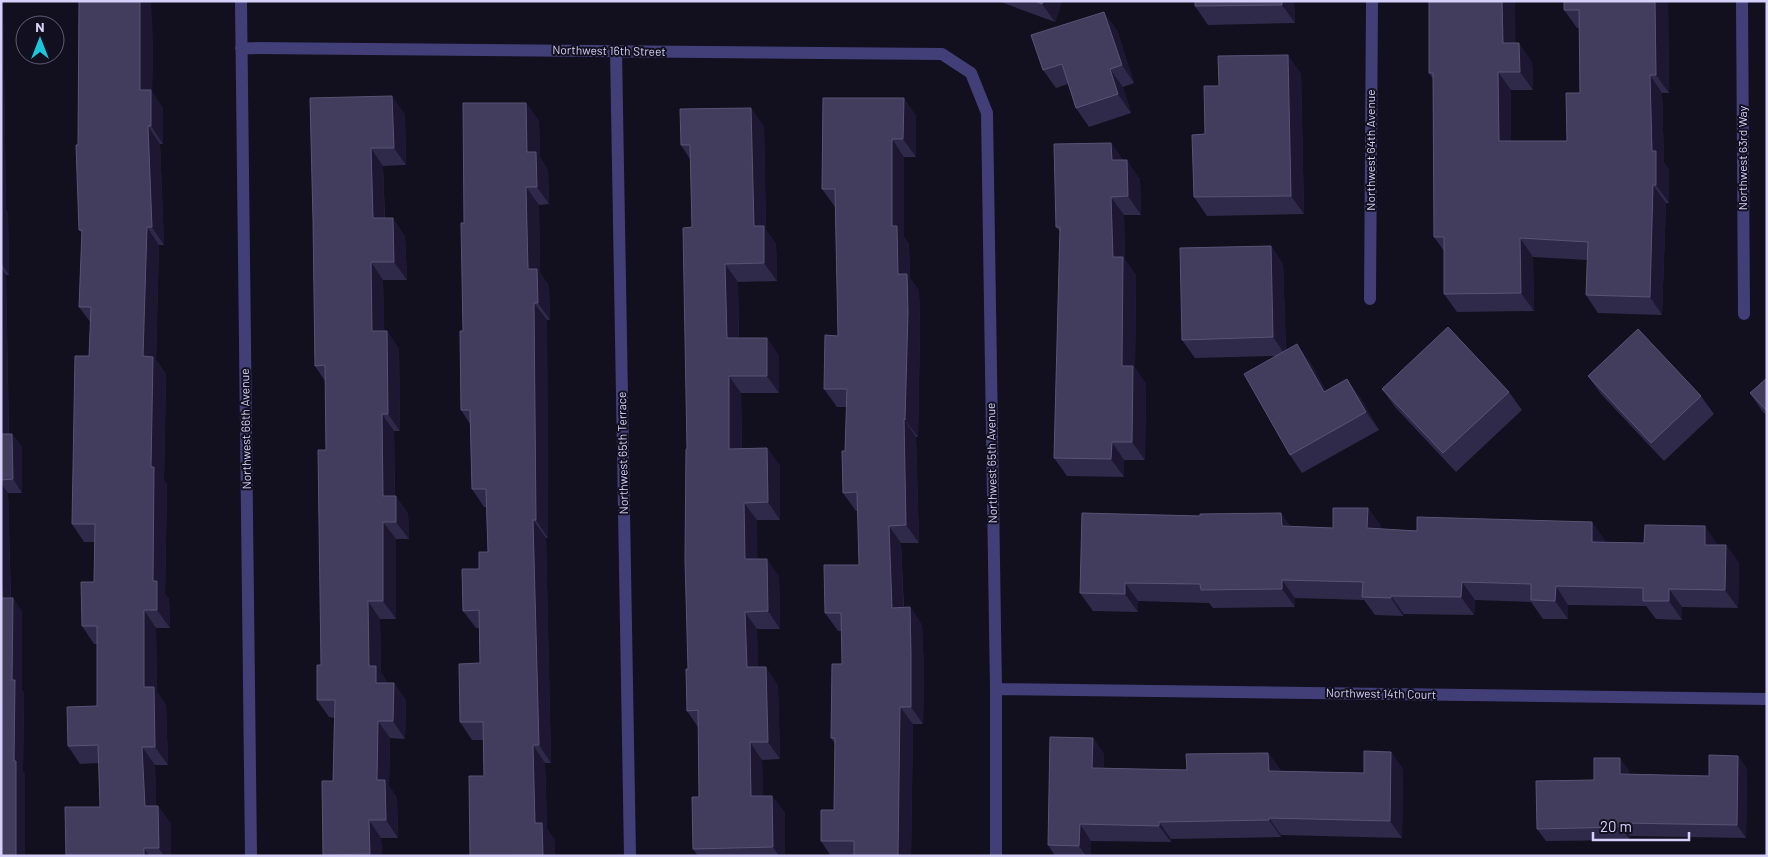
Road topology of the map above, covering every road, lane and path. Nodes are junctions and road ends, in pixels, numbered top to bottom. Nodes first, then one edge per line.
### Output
1 (241, 1) edge
2 (1372, 1) edge
3 (1742, 1) edge
4 (241, 48) junction
5 (616, 51) junction
6 (971, 74) joint
7 (1370, 299) dead end
8 (1744, 314) dead end
9 (996, 689) junction
10 (1767, 699) edge
11 (251, 856) edge
12 (630, 856) edge
13 (996, 856) edge

1 - 4 street, Northwest 66th Avenue
2 - 7 street, Northwest 64th Avenue
3 - 8 street, Northwest 63rd Way
4 - 5 street, Northwest 16th Street
4 - 11 street, Northwest 66th Avenue
5 - 6 street, Northwest 16th Street
5 - 12 street, Northwest 65th Terrace
6 - 9 street, Northwest 65th Avenue
9 - 10 street, Northwest 14th Court
9 - 13 street, Northwest 65th Avenue

